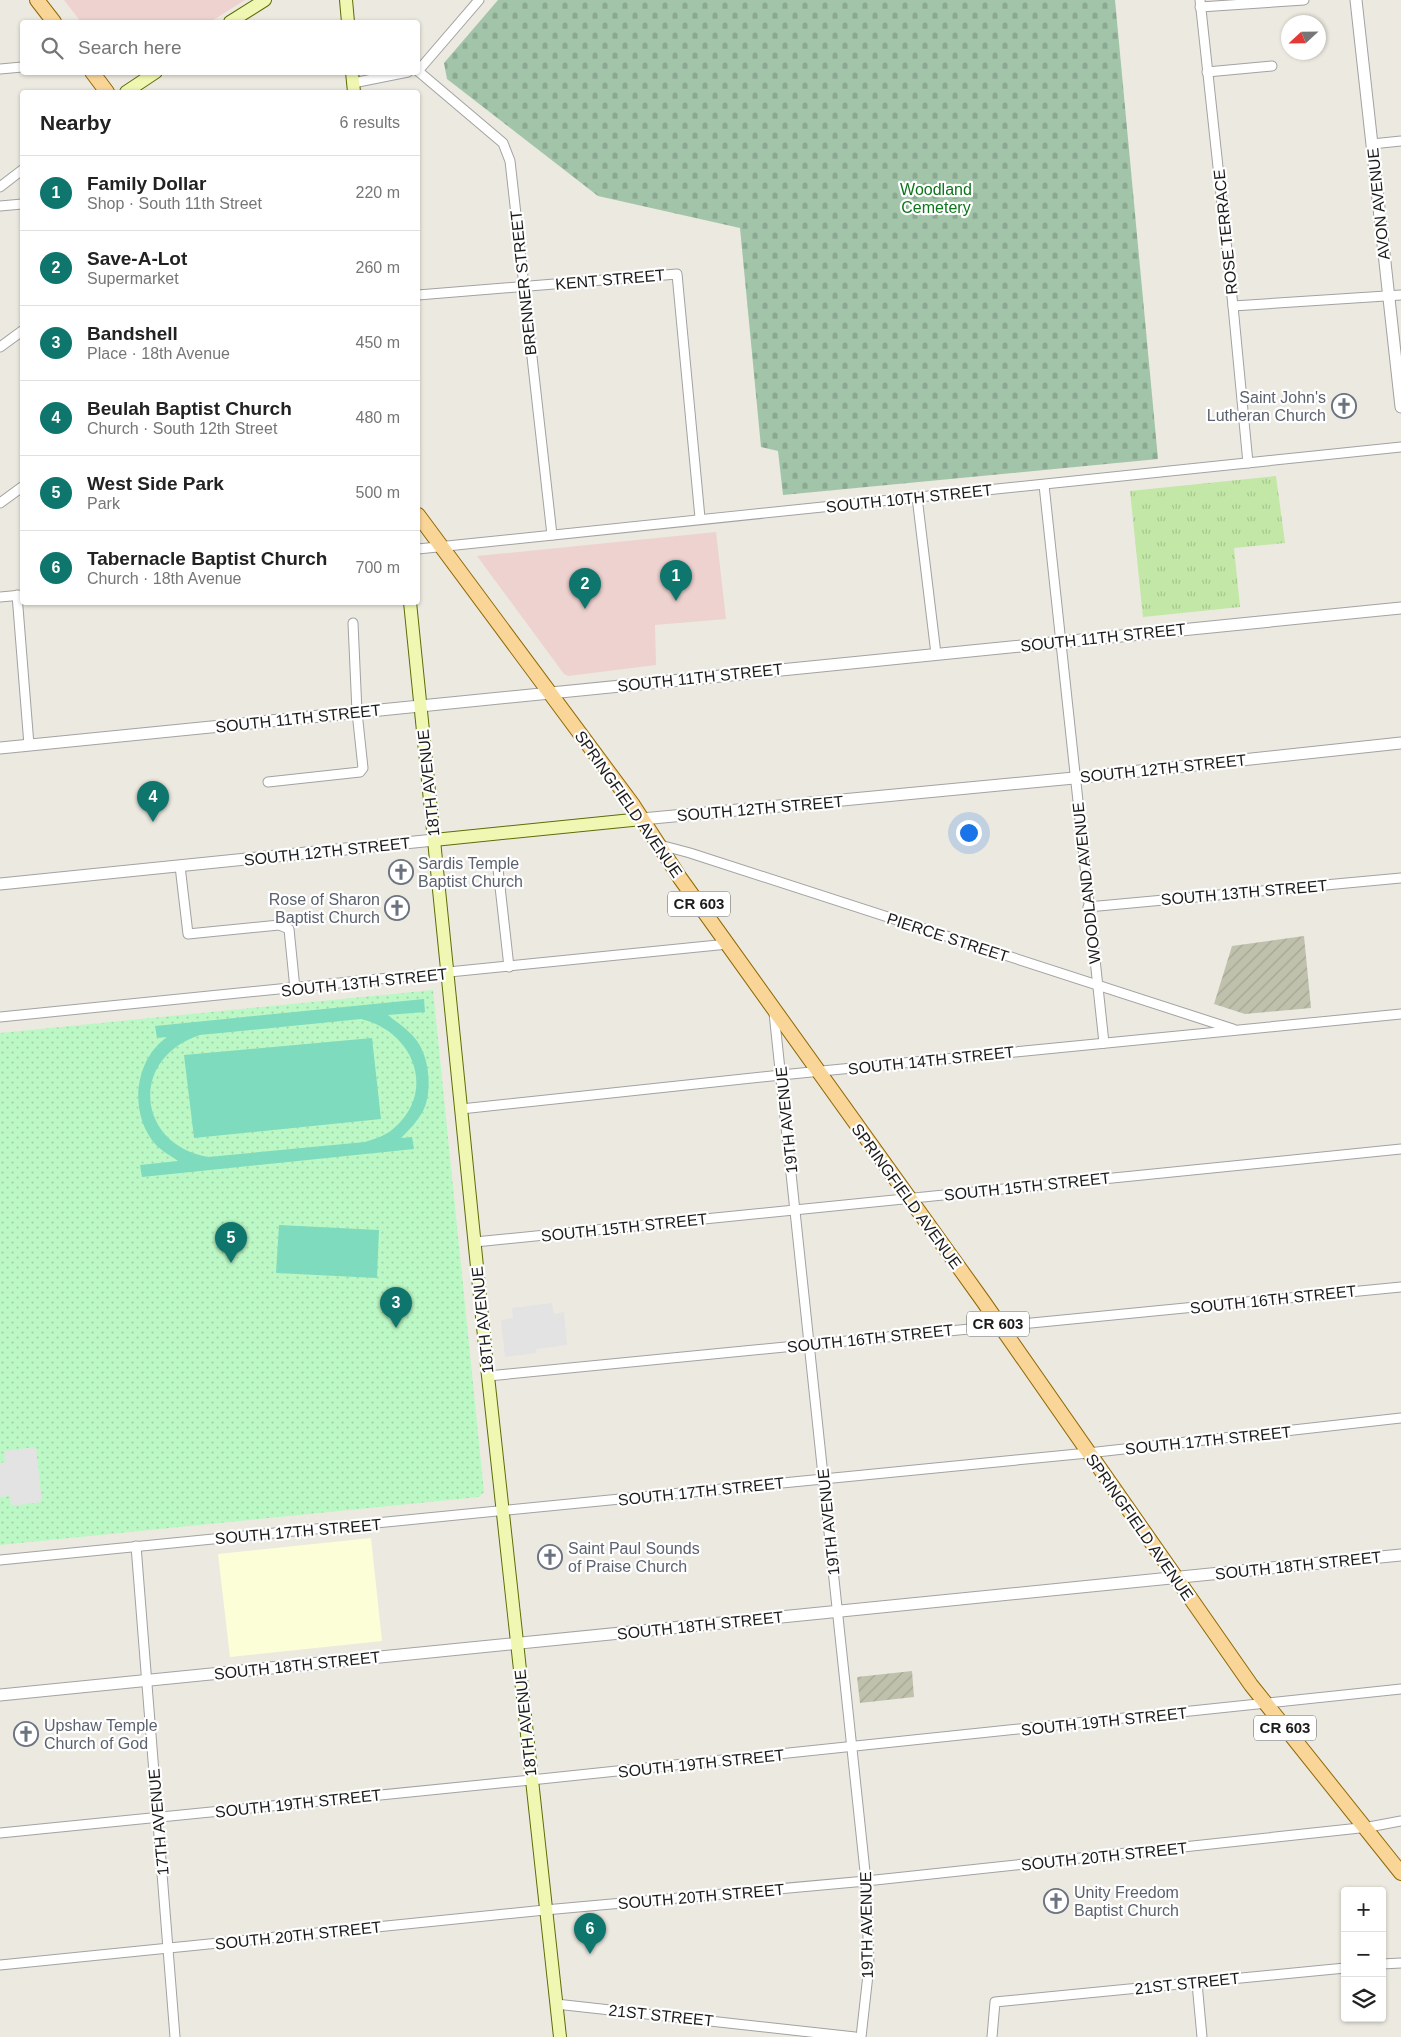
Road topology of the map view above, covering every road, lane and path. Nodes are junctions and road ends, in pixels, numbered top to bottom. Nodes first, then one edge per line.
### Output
1 (37, 0) edge
2 (265, 0) edge
3 (346, 0) edge
4 (479, 0) edge
5 (1304, 0) edge
6 (1356, 0) edge
7 (1200, 3) edge
8 (52, 20) edge
9 (233, 20) edge
10 (348, 20) edge
11 (1272, 66) dead end
12 (20, 67) edge
13 (0, 69) edge
14 (420, 69) edge
15 (1207, 72) junction
16 (420, 73) edge
17 (94, 75) edge
18 (152, 75) edge
19 (393, 75) edge
20 (353, 83) edge
21 (106, 90) edge
22 (129, 90) edge
23 (1401, 141) edge
24 (1372, 144) junction
25 (20, 172) edge
26 (0, 187) edge
27 (20, 204) edge
28 (0, 206) edge
29 (523, 286) junction
30 (420, 295) edge
31 (1401, 295) edge
32 (1389, 296) junction
33 (1233, 306) junction
34 (20, 332) edge
35 (0, 347) edge
36 (1401, 407) edge
37 (1401, 446) edge
38 (1248, 463) junction
39 (1044, 485) junction
40 (20, 488) edge
41 (917, 497) junction
42 (0, 503) edge
43 (420, 518) edge
44 (700, 518) junction
45 (552, 535) junction
46 (440, 546) junction
47 (420, 549) edge
48 (20, 595) edge
49 (0, 597) edge
50 (21, 605) edge
51 (410, 605) edge
52 (1401, 608) edge
53 (353, 623) dead end
54 (1060, 642) junction
55 (936, 654) junction
56 (550, 692) junction
57 (421, 707) junction
58 (356, 712) junction
59 (1401, 743) edge
60 (29, 745) junction
61 (0, 748) edge
62 (1074, 778) junction
63 (268, 782) dead end
64 (642, 819) junction
65 (434, 840) junction
66 (660, 845) junction
67 (180, 866) junction
68 (498, 868) dead end
69 (1401, 878) edge
70 (0, 884) edge
71 (1088, 907) junction
72 (728, 944) junction
73 (508, 967) junction
74 (448, 974) junction
75 (1097, 985) junction
76 (295, 989) junction
77 (774, 1008) junction
78 (1401, 1014) edge
79 (0, 1017) edge
80 (1236, 1030) junction
81 (1104, 1043) junction
82 (819, 1071) junction
83 (781, 1075) junction
84 (461, 1109) junction
85 (1401, 1149) edge
86 (909, 1198) junction
87 (795, 1209) junction
88 (475, 1242) junction
89 (1401, 1287) edge
90 (999, 1326) junction
91 (810, 1344) junction
92 (488, 1376) junction
93 (1401, 1418) edge
94 (1088, 1453) junction
95 (824, 1479) junction
96 (502, 1511) junction
97 (136, 1546) junction
98 (1401, 1555) edge
99 (0, 1560) edge
100 (1176, 1578) junction
101 (838, 1611) junction
102 (516, 1643) junction
103 (146, 1680) junction
104 (1401, 1689) edge
105 (0, 1695) edge
106 (1266, 1704) junction
107 (852, 1747) junction
108 (531, 1780) junction
109 (158, 1817) junction
110 (1401, 1821) edge
111 (1365, 1828) junction
112 (0, 1833) edge
113 (1401, 1873) edge
114 (866, 1881) junction
115 (545, 1910) junction
116 (168, 1948) junction
117 (1401, 1962) edge
118 (1386, 1964) edge
119 (0, 1965) edge
120 (1341, 1968) edge
121 (1197, 1983) junction
122 (556, 2004) junction
123 (175, 2037) edge
124 (560, 2037) edge
125 (856, 2037) edge
126 (861, 2037) edge
127 (992, 2037) edge
128 (1202, 2037) edge

1 - 8 main road
2 - 9 main road
3 - 10 main road
4 - 14 street
5 - 7 street
6 - 24 street, AVON AVENUE
7 - 15 street, ROSE TERRACE
11 - 15 street
12 - 13 street
15 - 33 street, ROSE TERRACE
16 - 29 street, BRENNER STREET
17 - 21 main road
18 - 22 main road
19 - 20 street
23 - 24 street
24 - 32 street, AVON AVENUE
25 - 26 street
27 - 28 street
29 - 30 street, KENT STREET
29 - 44 street, KENT STREET
29 - 45 street, BRENNER STREET
31 - 32 street
32 - 33 street
32 - 36 street, AVON AVENUE
33 - 38 street, ROSE TERRACE
34 - 35 street
37 - 38 street, SOUTH 10TH STREET
38 - 39 street, SOUTH 10TH STREET
39 - 41 street, SOUTH 10TH STREET
39 - 54 street, WOODLAND AVENUE
40 - 42 street
41 - 44 street, SOUTH 10TH STREET
41 - 55 street
43 - 46 main road, SPRINGFIELD AVENUE / CR 603
44 - 45 street, SOUTH 10TH STREET
45 - 46 street, SOUTH 10TH STREET
46 - 47 street, SOUTH 10TH STREET
46 - 56 main road, SPRINGFIELD AVENUE / CR 603
48 - 49 street
50 - 60 street
51 - 57 main road, 18TH AVENUE
52 - 54 street, SOUTH 11TH STREET
53 - 58 street
54 - 55 street, SOUTH 11TH STREET
54 - 62 street, WOODLAND AVENUE
55 - 56 street, SOUTH 11TH STREET
56 - 57 street, SOUTH 11TH STREET
56 - 64 main road, SPRINGFIELD AVENUE / CR 603
57 - 58 street, SOUTH 11TH STREET
57 - 65 main road, 18TH AVENUE
58 - 60 street, SOUTH 11TH STREET
58 - 63 street
59 - 62 street, SOUTH 12TH STREET
60 - 61 street, SOUTH 11TH STREET
62 - 64 street, SOUTH 12TH STREET
62 - 71 street, WOODLAND AVENUE
64 - 65 main road, SOUTH 12TH STREET
64 - 66 main road, SPRINGFIELD AVENUE / CR 603
65 - 67 street, SOUTH 12TH STREET
65 - 74 main road, 18TH AVENUE
66 - 72 main road, SPRINGFIELD AVENUE / CR 603
66 - 75 street, PIERCE STREET
67 - 70 street, SOUTH 12TH STREET
67 - 76 street
68 - 73 street
69 - 71 street, SOUTH 13TH STREET
71 - 75 street, WOODLAND AVENUE
72 - 73 street, SOUTH 13TH STREET
72 - 77 main road, SPRINGFIELD AVENUE / CR 603
73 - 74 street, SOUTH 13TH STREET
74 - 76 street, SOUTH 13TH STREET
74 - 84 main road, 18TH AVENUE
75 - 80 street, PIERCE STREET
75 - 81 street, WOODLAND AVENUE
76 - 79 street, SOUTH 13TH STREET
77 - 82 main road, SPRINGFIELD AVENUE / CR 603
77 - 83 street, 19TH AVENUE
78 - 80 street, SOUTH 14TH STREET
80 - 81 street, SOUTH 14TH STREET
81 - 82 street, SOUTH 14TH STREET
82 - 83 street, SOUTH 14TH STREET
82 - 86 main road, SPRINGFIELD AVENUE / CR 603
83 - 84 street, SOUTH 14TH STREET
83 - 87 street, 19TH AVENUE
84 - 88 main road, 18TH AVENUE
85 - 86 street, SOUTH 15TH STREET
86 - 87 street, SOUTH 15TH STREET
86 - 90 main road, SPRINGFIELD AVENUE / CR 603
87 - 88 street, SOUTH 15TH STREET
87 - 91 street, 19TH AVENUE
88 - 92 main road, 18TH AVENUE
89 - 90 street, SOUTH 16TH STREET
90 - 91 street, SOUTH 16TH STREET
90 - 94 main road, SPRINGFIELD AVENUE / CR 603
91 - 92 street, SOUTH 16TH STREET
91 - 95 street, 19TH AVENUE
92 - 96 main road, 18TH AVENUE
93 - 94 street, SOUTH 17TH STREET
94 - 95 street, SOUTH 17TH STREET
94 - 100 main road, SPRINGFIELD AVENUE / CR 603
95 - 96 street, SOUTH 17TH STREET
95 - 101 street, 19TH AVENUE
96 - 97 street, SOUTH 17TH STREET
96 - 102 main road, 18TH AVENUE
97 - 99 street, SOUTH 17TH STREET
97 - 103 street, 17TH AVENUE
98 - 100 street, SOUTH 18TH STREET
100 - 101 street, SOUTH 18TH STREET
100 - 106 main road, SPRINGFIELD AVENUE / CR 603
101 - 102 street, SOUTH 18TH STREET
101 - 107 street, 19TH AVENUE
102 - 103 street, SOUTH 18TH STREET
102 - 108 main road, 18TH AVENUE
103 - 105 street, SOUTH 18TH STREET
103 - 109 street, 17TH AVENUE
104 - 106 street, SOUTH 19TH STREET
106 - 107 street, SOUTH 19TH STREET
106 - 111 main road, SPRINGFIELD AVENUE / CR 603
107 - 108 street, SOUTH 19TH STREET
107 - 114 street, 19TH AVENUE
108 - 109 street, SOUTH 19TH STREET
108 - 115 main road, 18TH AVENUE
109 - 112 street, SOUTH 19TH STREET
109 - 116 street, 17TH AVENUE
110 - 111 street, SOUTH 20TH STREET
111 - 113 main road, SPRINGFIELD AVENUE / CR 603
111 - 114 street, SOUTH 20TH STREET
114 - 115 street, SOUTH 20TH STREET
114 - 126 street, 19TH AVENUE
115 - 116 street, SOUTH 20TH STREET
115 - 122 main road, 18TH AVENUE
116 - 119 street, SOUTH 20TH STREET
116 - 123 street, 17TH AVENUE
117 - 118 street
120 - 121 street, 21ST STREET
121 - 127 street, 21ST STREET
121 - 128 street
122 - 124 main road, 18TH AVENUE
122 - 125 street, 21ST STREET

